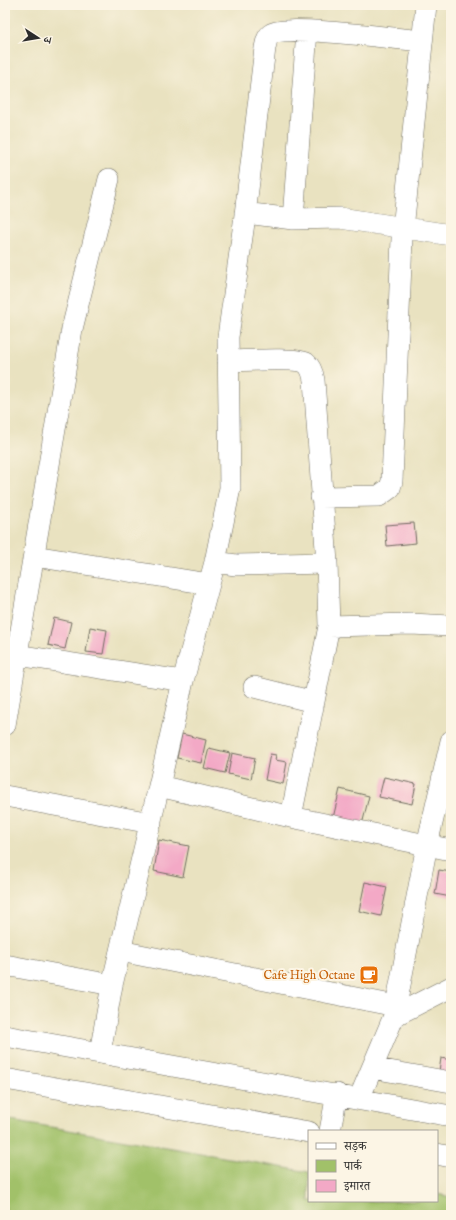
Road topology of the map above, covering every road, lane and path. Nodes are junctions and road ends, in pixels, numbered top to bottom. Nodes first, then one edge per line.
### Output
1 (426, 5) edge
2 (307, 31) junction
3 (422, 41) junction
4 (109, 179) dead end
5 (245, 213) junction
6 (293, 219) junction
7 (403, 227) junction
8 (451, 235) edge
9 (228, 361) junction
10 (321, 497) junction
11 (34, 556) junction
12 (215, 562) junction
13 (327, 563) junction
14 (209, 584) junction
15 (329, 626) junction
16 (451, 626) edge
17 (17, 654) junction
18 (183, 681) junction
19 (254, 687) dead end
20 (314, 702) junction
21 (5, 725) edge
22 (451, 742) edge
23 (159, 786) junction
24 (5, 796) edge
25 (291, 817) junction
26 (151, 822) junction
27 (427, 845) junction
28 (451, 850) edge
29 (120, 951) junction
30 (5, 965) edge
31 (112, 985) junction
32 (451, 987) edge
33 (395, 1011) junction
34 (5, 1036) edge
35 (100, 1052) junction
36 (372, 1068) junction
37 (5, 1079) edge
38 (451, 1082) edge
39 (337, 1094) junction
40 (359, 1099) junction
41 (451, 1116) edge
42 (330, 1130) edge
43 (308, 1132) edge
44 (438, 1154) edge
45 (451, 1157) edge

1 - 3 street
2 - 3 street
2 - 5 street
2 - 6 street
3 - 7 street
4 - 11 street
5 - 6 street
5 - 9 street
6 - 7 street
7 - 8 street
7 - 10 street
9 - 10 street
9 - 12 street
10 - 13 street
11 - 14 street
11 - 17 street
12 - 13 street
12 - 14 street
13 - 15 street
14 - 18 street
15 - 16 street
15 - 20 street
17 - 18 street
17 - 21 street
18 - 23 street
19 - 20 street
20 - 25 street
22 - 27 street
23 - 25 street
23 - 26 street
24 - 26 street
25 - 27 street
26 - 29 street
27 - 28 street
27 - 33 street
29 - 31 street
29 - 33 street
30 - 31 street
31 - 35 street
32 - 33 street
33 - 36 street
34 - 35 street
35 - 39 street
36 - 38 street
36 - 40 street
37 - 43 street
39 - 40 street
39 - 42 street
40 - 41 street
44 - 45 street

